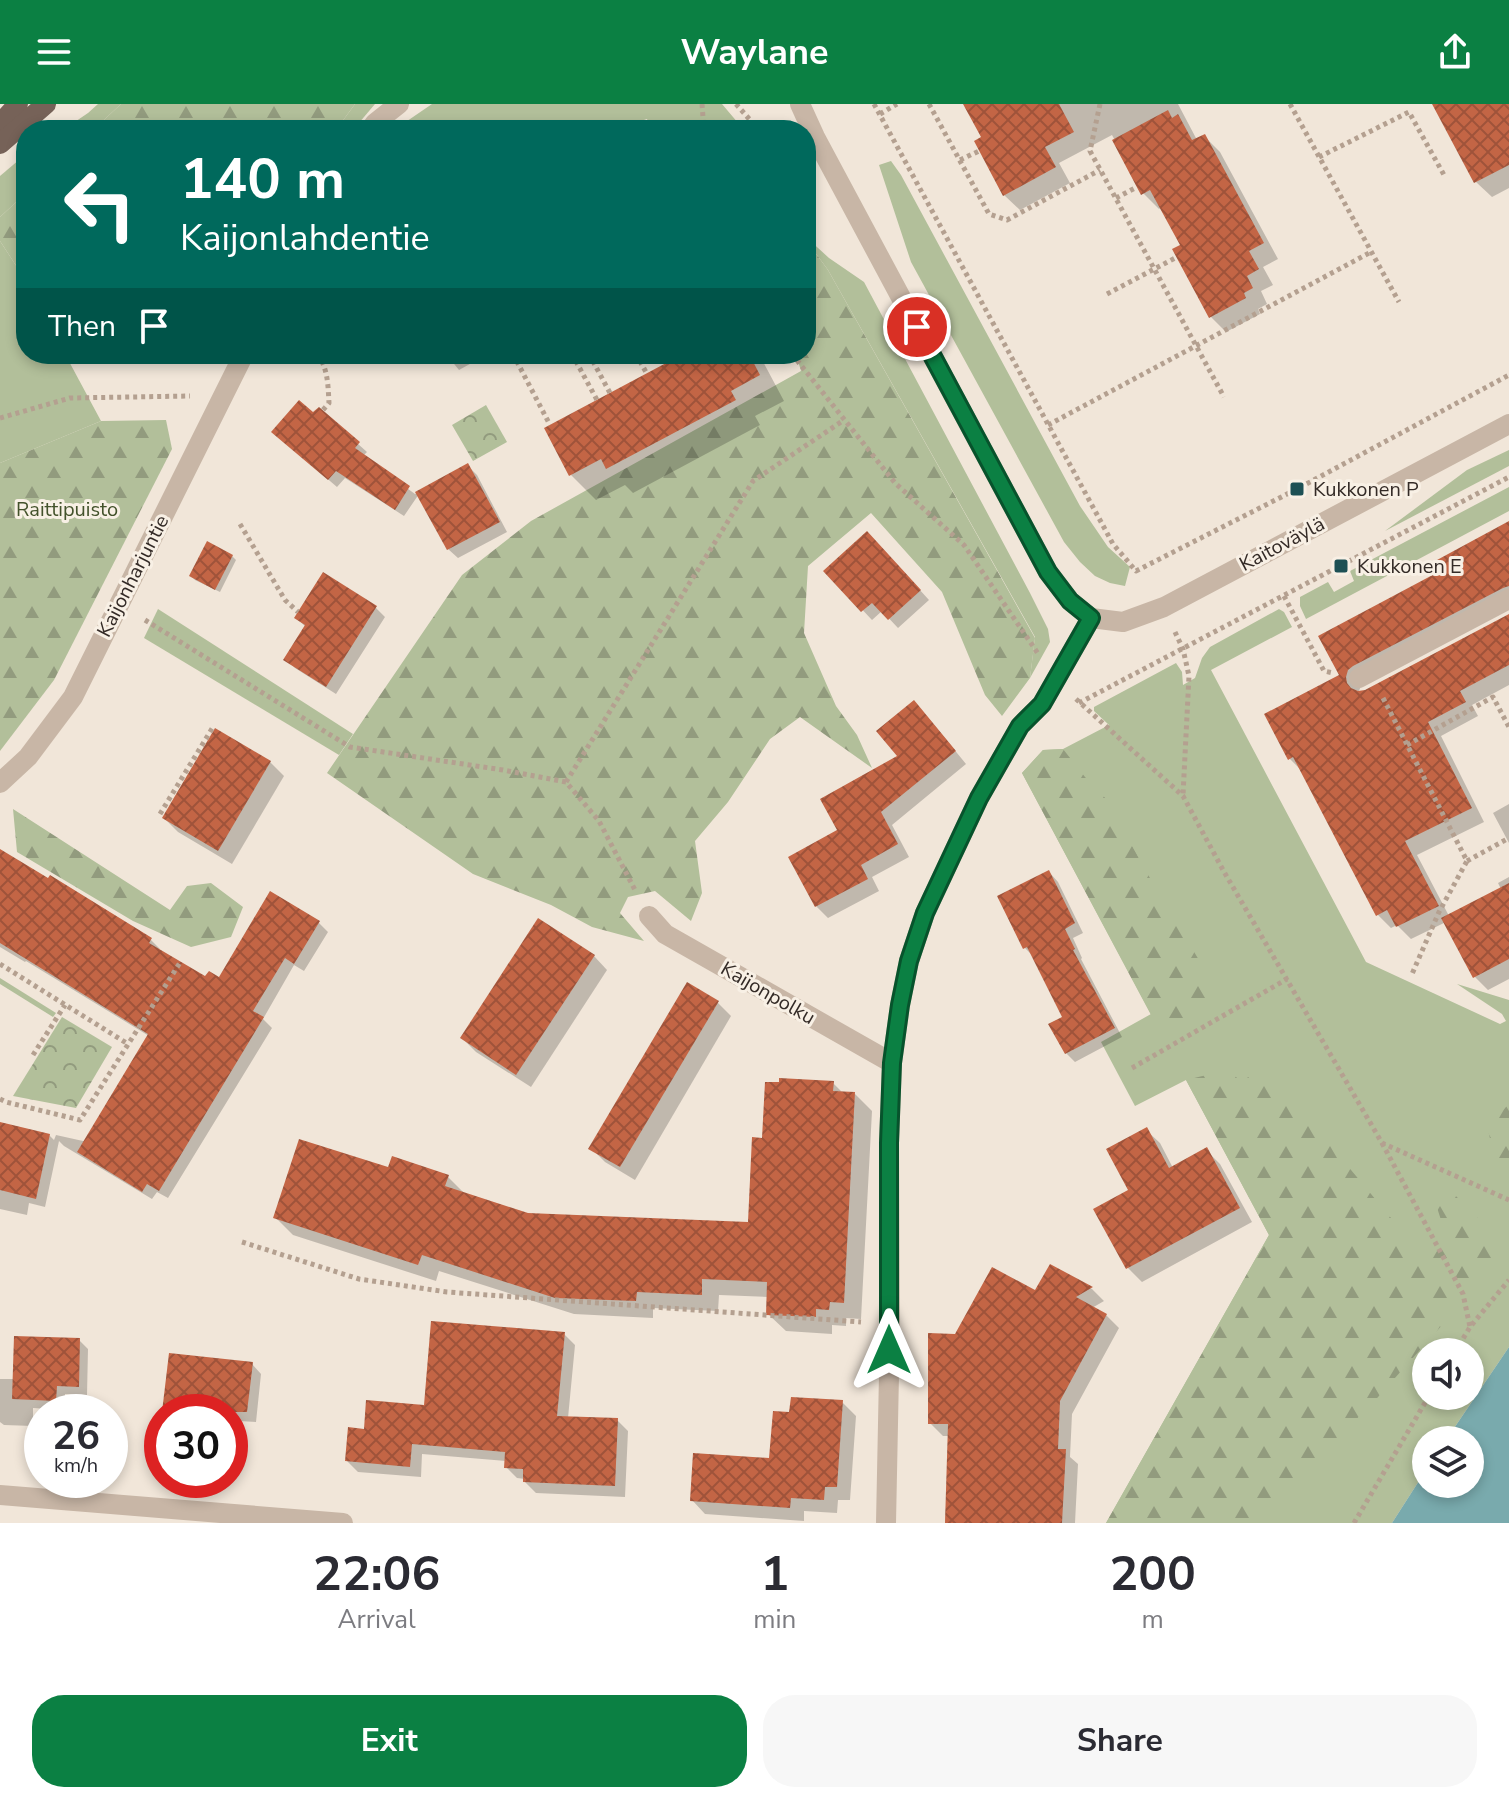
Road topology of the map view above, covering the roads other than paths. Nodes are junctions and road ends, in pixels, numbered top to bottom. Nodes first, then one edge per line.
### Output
1 (18, 104) edge
2 (46, 104) edge
3 (399, 104) edge
4 (784, 104) edge
5 (28, 120) edge
6 (379, 120) edge
7 (799, 120) edge
8 (0, 124) edge
9 (16, 130) edge
10 (816, 139) edge
11 (0, 144) edge
12 (239, 364) edge
13 (1509, 424) edge
14 (1509, 599) edge
15 (1091, 618) junction
16 (1359, 678) road end
17 (0, 783) edge
18 (649, 916) road end
19 (892, 1063) junction
20 (0, 1495) edge
21 (343, 1523) edge
22 (886, 1523) edge

1 - 8 main road
2 - 5 main road
3 - 6 street
4 - 7 street
9 - 11 main road
10 - 15 street
12 - 17 street, Kaijonharjuntie
13 - 15 street, Kaitoväylä
14 - 16 street
15 - 19 street
18 - 19 street, Kaijonpolku
19 - 22 street
20 - 21 street

